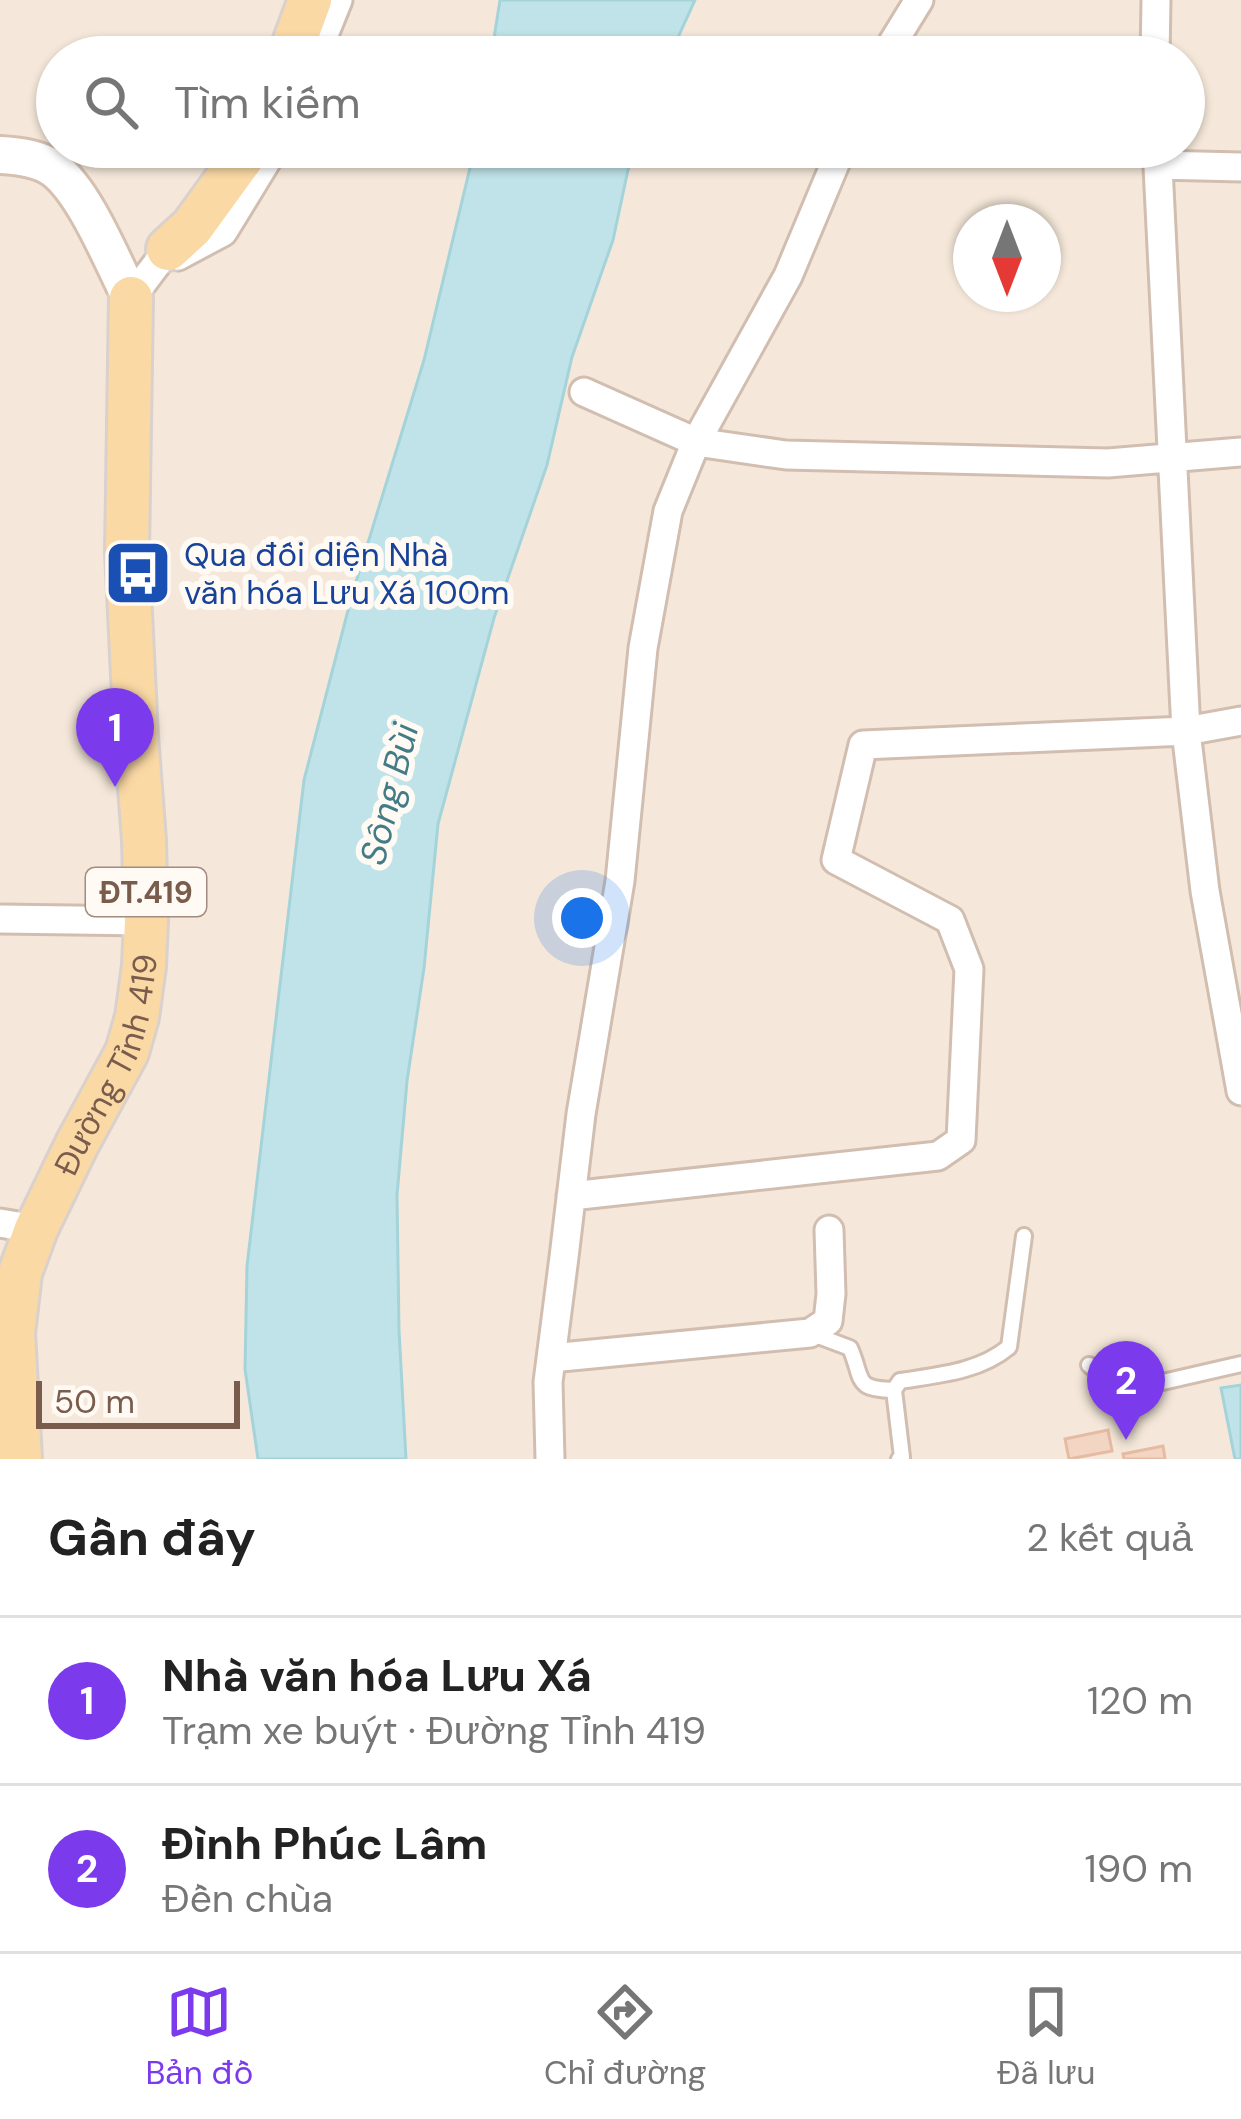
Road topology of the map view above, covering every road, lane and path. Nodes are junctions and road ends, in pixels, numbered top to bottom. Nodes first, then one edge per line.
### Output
1 (310, 0) edge
2 (338, 0) edge
3 (920, 0) edge
4 (1156, 0) edge
5 (297, 36) edge
6 (323, 36) edge
7 (897, 36) edge
8 (1155, 36) edge
9 (0, 155) edge
10 (36, 160) edge
11 (1205, 162) edge
12 (1241, 167) edge
13 (53, 168) edge
14 (235, 168) edge
15 (261, 168) edge
16 (833, 168) edge
17 (1158, 168) edge
18 (152, 271) junction
19 (584, 392) dead end
20 (696, 442) junction
21 (1241, 452) edge
22 (1172, 457) junction
23 (1241, 721) edge
24 (1186, 731) junction
25 (0, 919) edge
26 (146, 921) junction
27 (1241, 1091) edge
28 (571, 1196) junction
29 (18, 1226) edge
30 (829, 1230) dead end
31 (1024, 1236) dead end
32 (810, 1333) junction
33 (551, 1358) junction
34 (1241, 1364) edge
35 (1089, 1365) dead end
36 (894, 1390) junction
37 (20, 1459) edge
38 (550, 1459) edge
39 (899, 1459) edge

1 - 5 main road
2 - 6 street
3 - 7 street
4 - 8 street
9 - 10 street
11 - 12 street
13 - 18 street
14 - 18 main road
15 - 18 street
16 - 20 street
17 - 22 street
18 - 26 main road, Đường Tỉnh 419 / ĐT.419
19 - 20 street
20 - 22 street
20 - 28 street
21 - 22 street
22 - 24 street
23 - 24 street
24 - 27 street
24 - 28 street
25 - 26 street
26 - 29 main road, Đường Tỉnh 419 / ĐT.419
28 - 33 street
29 - 37 main road, Đường Tỉnh 419 / ĐT.419
30 - 32 street
31 - 36 lane
32 - 33 street
32 - 36 lane
33 - 38 street
34 - 35 lane
36 - 39 lane

